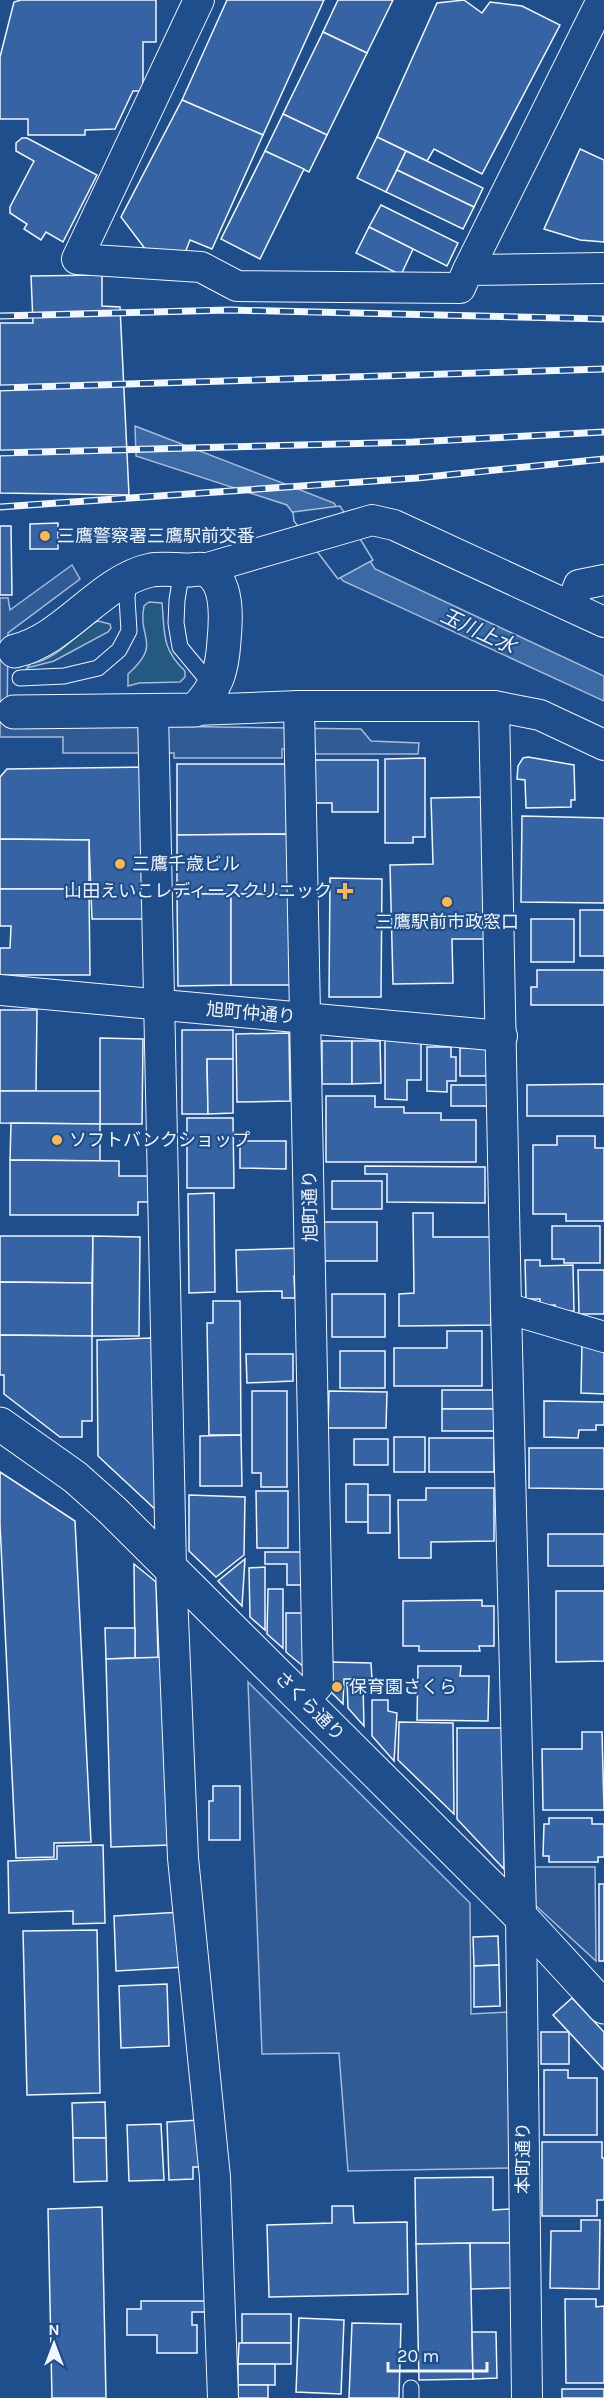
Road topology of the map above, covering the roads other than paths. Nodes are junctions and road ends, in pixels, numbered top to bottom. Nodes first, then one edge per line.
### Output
1 (199, 0) edge
2 (602, 0) edge
3 (604, 268) edge
4 (468, 270) junction
5 (197, 570) junction
6 (129, 579) junction
7 (604, 580) edge
8 (571, 606) junction
9 (604, 622) edge
10 (17, 664) joint
11 (213, 702) junction
12 (299, 706) junction
13 (494, 706) junction
14 (153, 711) junction
15 (14, 712) dead end
16 (604, 745) edge
17 (0, 990) edge
18 (159, 1006) junction
19 (306, 1018) junction
20 (502, 1036) junction
21 (506, 1308) junction
22 (604, 1337) edge
23 (0, 1424) edge
24 (171, 1569) junction
25 (304, 1700) junction
26 (521, 1917) junction
27 (604, 2007) edge
28 (223, 2398) edge
29 (526, 2398) edge

1 - 4 street
2 - 4 street
3 - 4 street
5 - 6 street
5 - 8 street
5 - 11 street
5 - 11 lane
6 - 10 street
6 - 10 lane
7 - 8 street
8 - 9 street
11 - 12 street
11 - 14 street
12 - 13 street
12 - 19 street, 旭町通り
13 - 16 street
13 - 20 street, 本町通り
14 - 15 street
14 - 18 street
17 - 18 street, 旭町仲通り
18 - 19 street, 旭町仲通り
18 - 24 street
19 - 20 street, 旭町仲通り
19 - 25 street, 旭町通り
20 - 21 street, 本町通り
21 - 22 street
21 - 26 street, 本町通り
23 - 24 street, さくら通り
24 - 25 street, さくら通り
24 - 28 street
25 - 26 street, さくら通り
26 - 27 street, さくら通り
26 - 29 street, 本町通り

